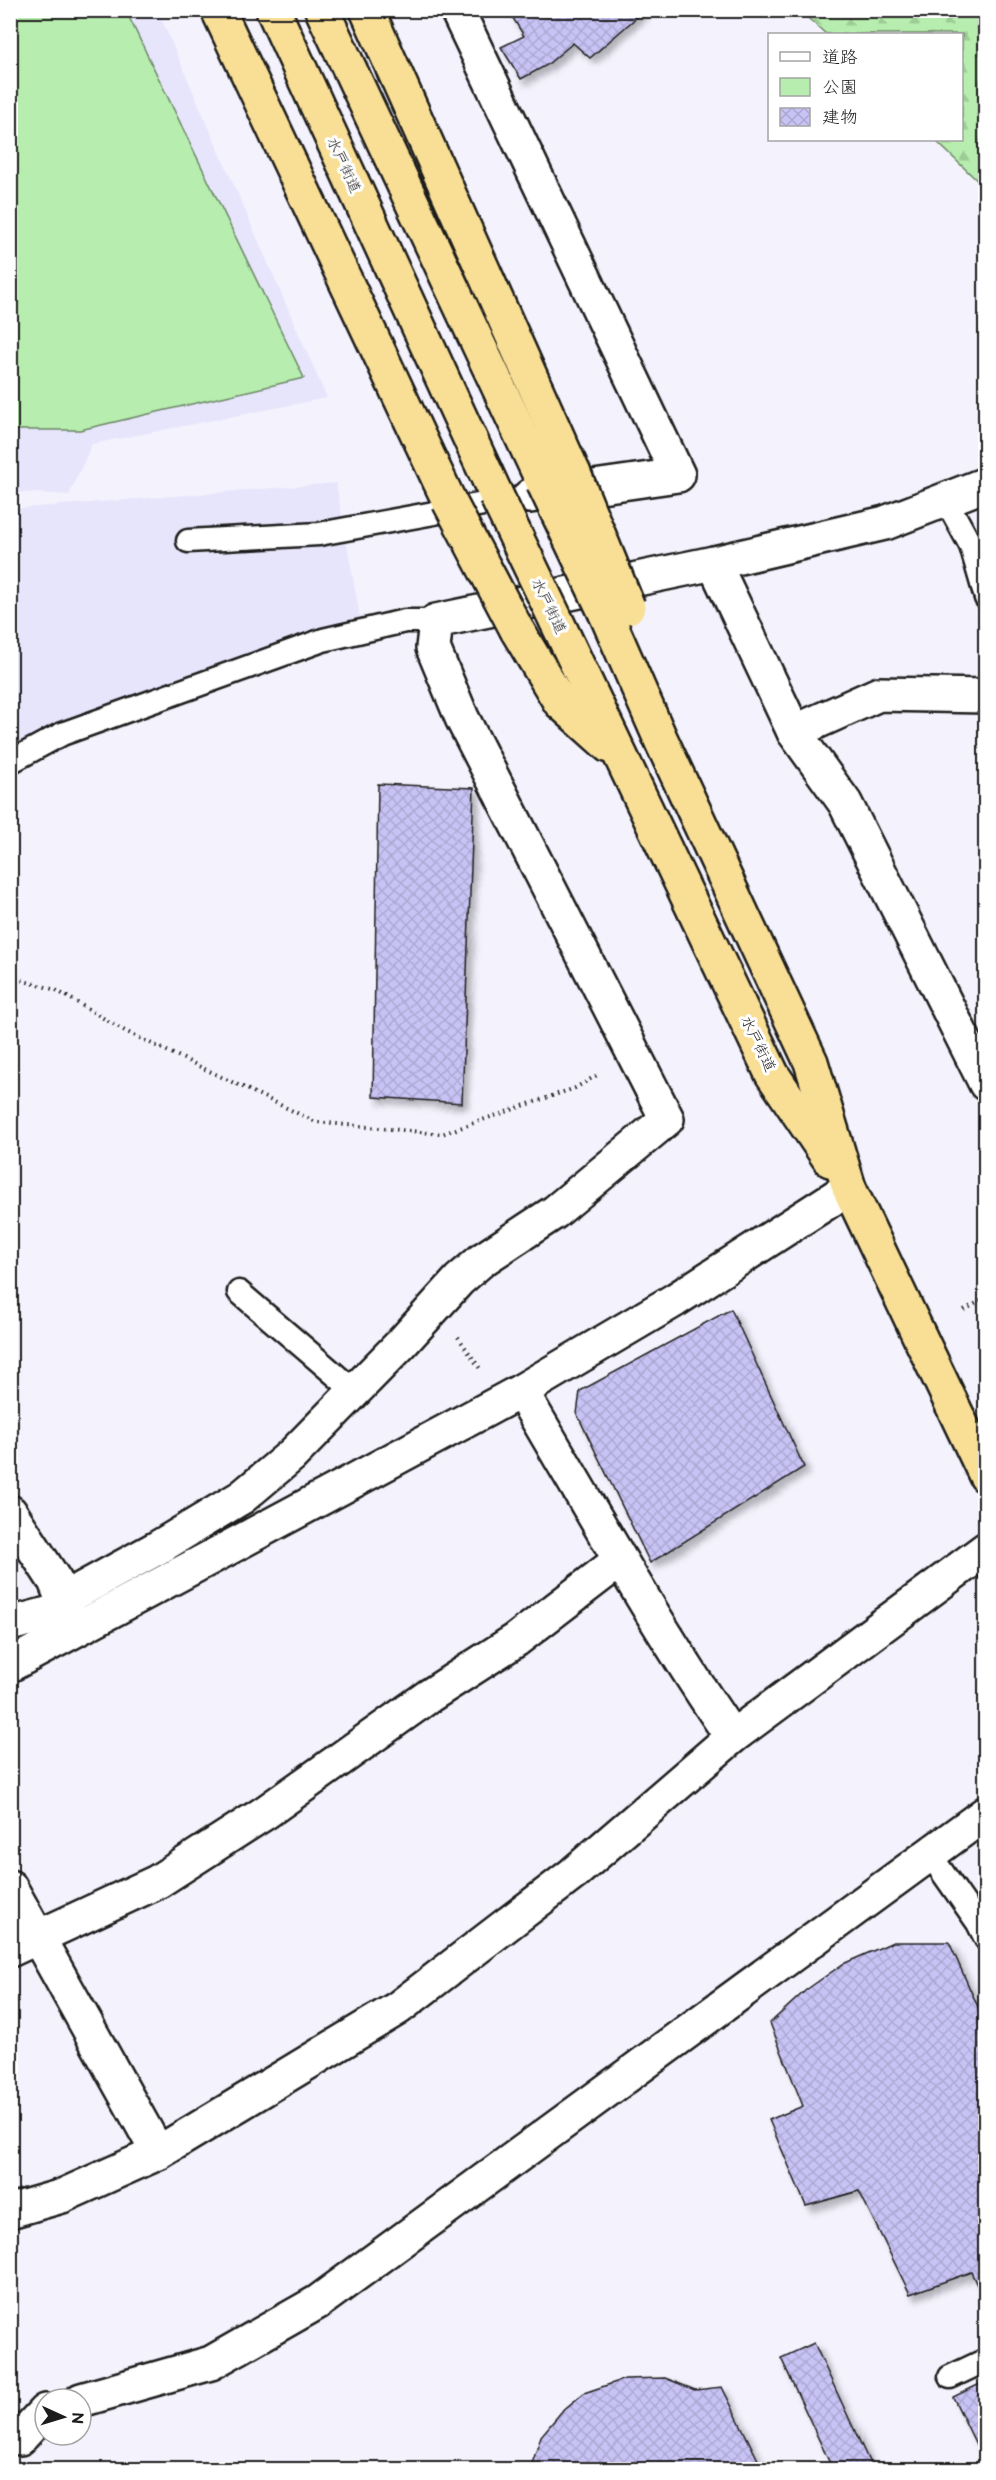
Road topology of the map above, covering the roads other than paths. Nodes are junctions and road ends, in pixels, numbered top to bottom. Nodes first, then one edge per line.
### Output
1 (218, 10) edge
2 (273, 10) edge
3 (322, 10) edge
4 (367, 10) edge
5 (457, 10) edge
6 (986, 484) edge
7 (537, 489) junction
8 (946, 500) junction
9 (188, 541) dead end
10 (714, 563) junction
11 (986, 598) edge
12 (616, 610) junction
13 (436, 621) junction
14 (986, 696) edge
15 (795, 732) junction
16 (621, 758) junction
17 (10, 762) edge
18 (986, 1084) edge
19 (849, 1188) junction
20 (240, 1292) dead end
21 (353, 1390) junction
22 (520, 1391) junction
23 (986, 1476) edge
24 (10, 1512) edge
25 (986, 1549) edge
26 (619, 1561) junction
27 (68, 1613) junction
28 (10, 1624) edge
29 (10, 1665) edge
30 (732, 1737) junction
31 (986, 1813) edge
32 (928, 1853) junction
33 (10, 1887) edge
34 (986, 1939) edge
35 (24, 1944) edge
36 (158, 2153) junction
37 (10, 2211) edge
38 (986, 2360) edge
39 (950, 2377) dead end
40 (93, 2397) edge
41 (33, 2424) edge
42 (20, 2438) dead end

1 - 16 highway, bridge
2 - 16 highway, 水戸街道, bridge
3 - 7 highway, 水戸街道
4 - 12 highway, bridge
5 - 7 street
6 - 8 street
7 - 9 lane
7 - 12 highway, 水戸街道, bridge
8 - 10 street
8 - 11 lane
10 - 13 street
10 - 15 street
12 - 19 highway, 水戸街道
13 - 17 lane
13 - 21 street
14 - 15 street
15 - 18 street
16 - 19 highway, 水戸街道
19 - 22 street
19 - 23 highway, 水戸街道
20 - 21 lane
21 - 27 street
22 - 26 street
22 - 27 street
24 - 27 street
25 - 30 street
26 - 30 street
26 - 35 street
27 - 28 street
27 - 29 street
30 - 36 street
31 - 32 street
32 - 34 lane
32 - 40 street
33 - 35 street
35 - 36 street
36 - 37 street
38 - 39 lane
41 - 42 street

